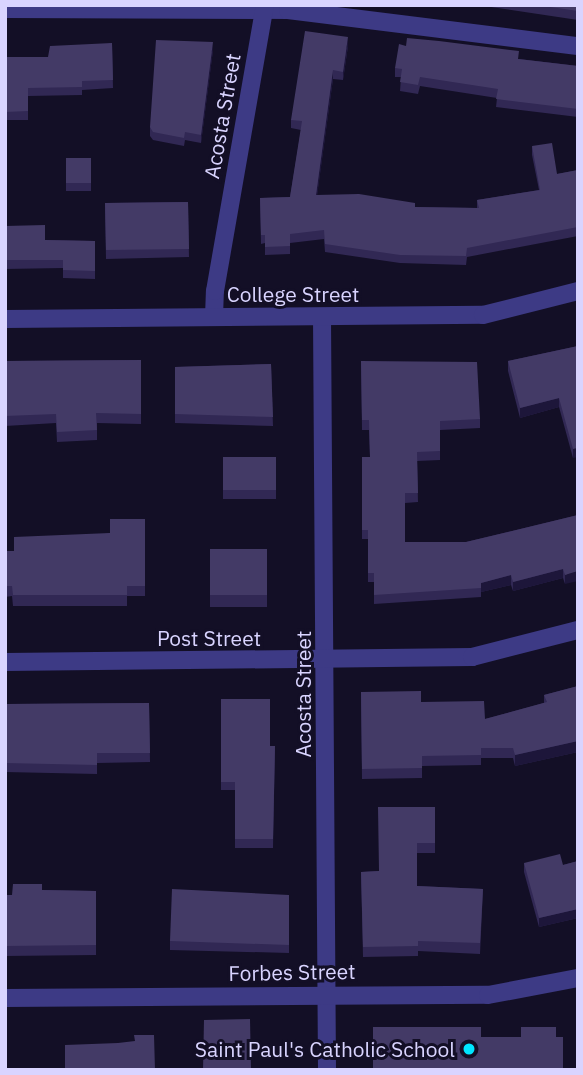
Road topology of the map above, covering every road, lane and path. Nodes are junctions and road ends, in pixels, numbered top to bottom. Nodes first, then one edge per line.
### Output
1 (265, 8) edge
2 (5, 9) edge
3 (578, 46) edge
4 (578, 291) edge
5 (214, 317) junction
6 (322, 317) junction
7 (5, 320) edge
8 (578, 630) edge
9 (326, 661) junction
10 (5, 662) edge
11 (578, 978) edge
12 (327, 995) junction
13 (5, 998) edge
14 (327, 1070) edge

1 - 2 street
1 - 3 street
1 - 5 street, Acosta Street
4 - 6 street, College Street
5 - 6 street, College Street
5 - 7 street, College Street
6 - 9 street, Acosta Street
8 - 9 street, Post Street
9 - 10 street, Post Street
9 - 12 street, Acosta Street
11 - 12 street, Forbes Street
12 - 13 street, Forbes Street
12 - 14 street, Acosta Street

